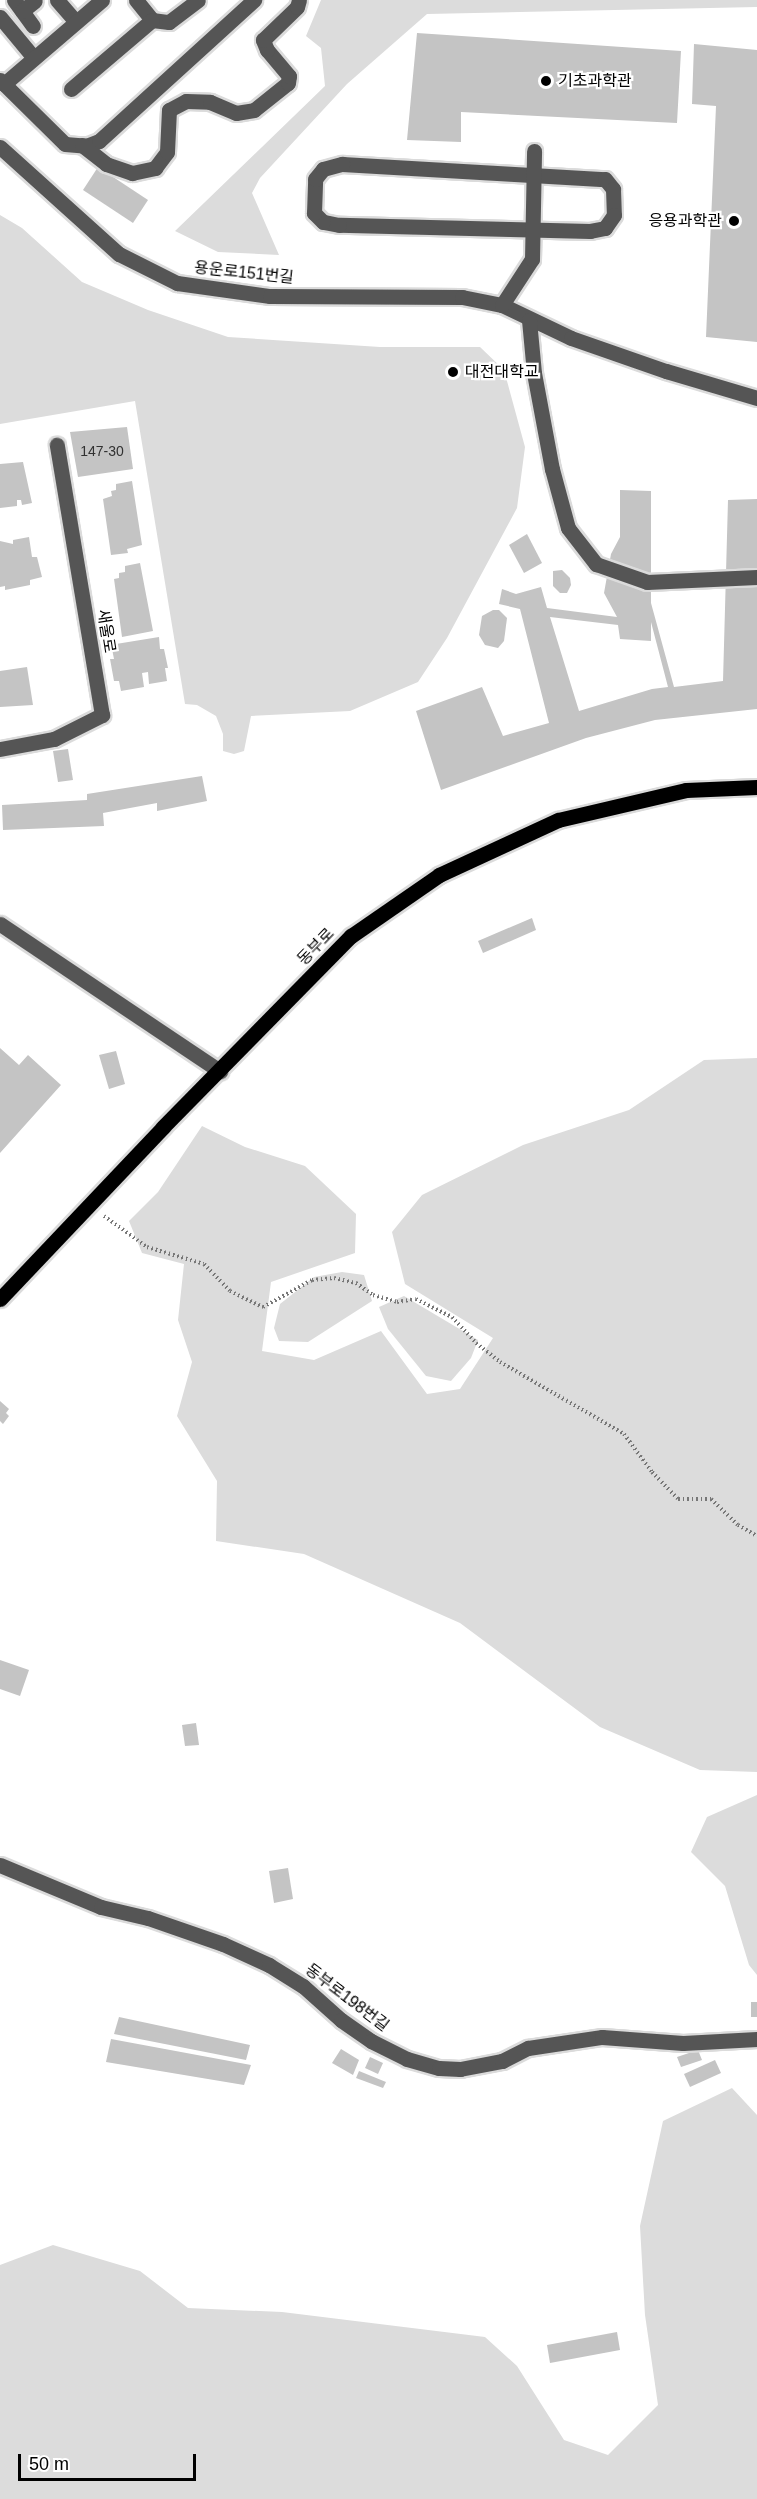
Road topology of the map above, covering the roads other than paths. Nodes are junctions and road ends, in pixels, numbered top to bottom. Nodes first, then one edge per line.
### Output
1 (57, 0) edge
2 (102, 0) edge
3 (136, 0) edge
4 (198, 0) edge
5 (254, 0) edge
6 (299, 0) edge
7 (35, 1) edge
8 (18, 6) edge
9 (0, 17) edge
10 (152, 20) junction
11 (76, 22) junction
12 (33, 26) dead end
13 (34, 58) junction
14 (2, 82) edge
15 (71, 89) dead end
16 (82, 145) junction
17 (0, 147) edge
18 (534, 151) dead end
19 (534, 175) junction
20 (533, 230) junction
21 (502, 305) junction
22 (529, 320) junction
23 (757, 398) edge
24 (57, 445) dead end
25 (757, 577) edge
26 (0, 749) edge
27 (757, 787) edge
28 (0, 924) edge
29 (220, 1071) junction
30 (0, 1299) edge
31 (0, 1865) edge
32 (757, 2039) edge

1 - 11 street
2 - 11 street
3 - 10 street
4 - 10 street
5 - 16 street
6 - 16 street
7 - 8 street
8 - 12 street
9 - 13 street
10 - 15 street
11 - 13 street
13 - 14 street
14 - 16 street
17 - 21 street, 용운로151번길
18 - 19 street
19 - 20 street
19 - 20 street
19 - 20 street
20 - 21 street
21 - 22 street, 용운로151번길
22 - 23 street, 용운로151번길
22 - 25 street
24 - 26 street, 새울로
27 - 29 main road, 동부로
28 - 29 street
29 - 30 main road, 동부로
31 - 32 street, 동부로198번길

